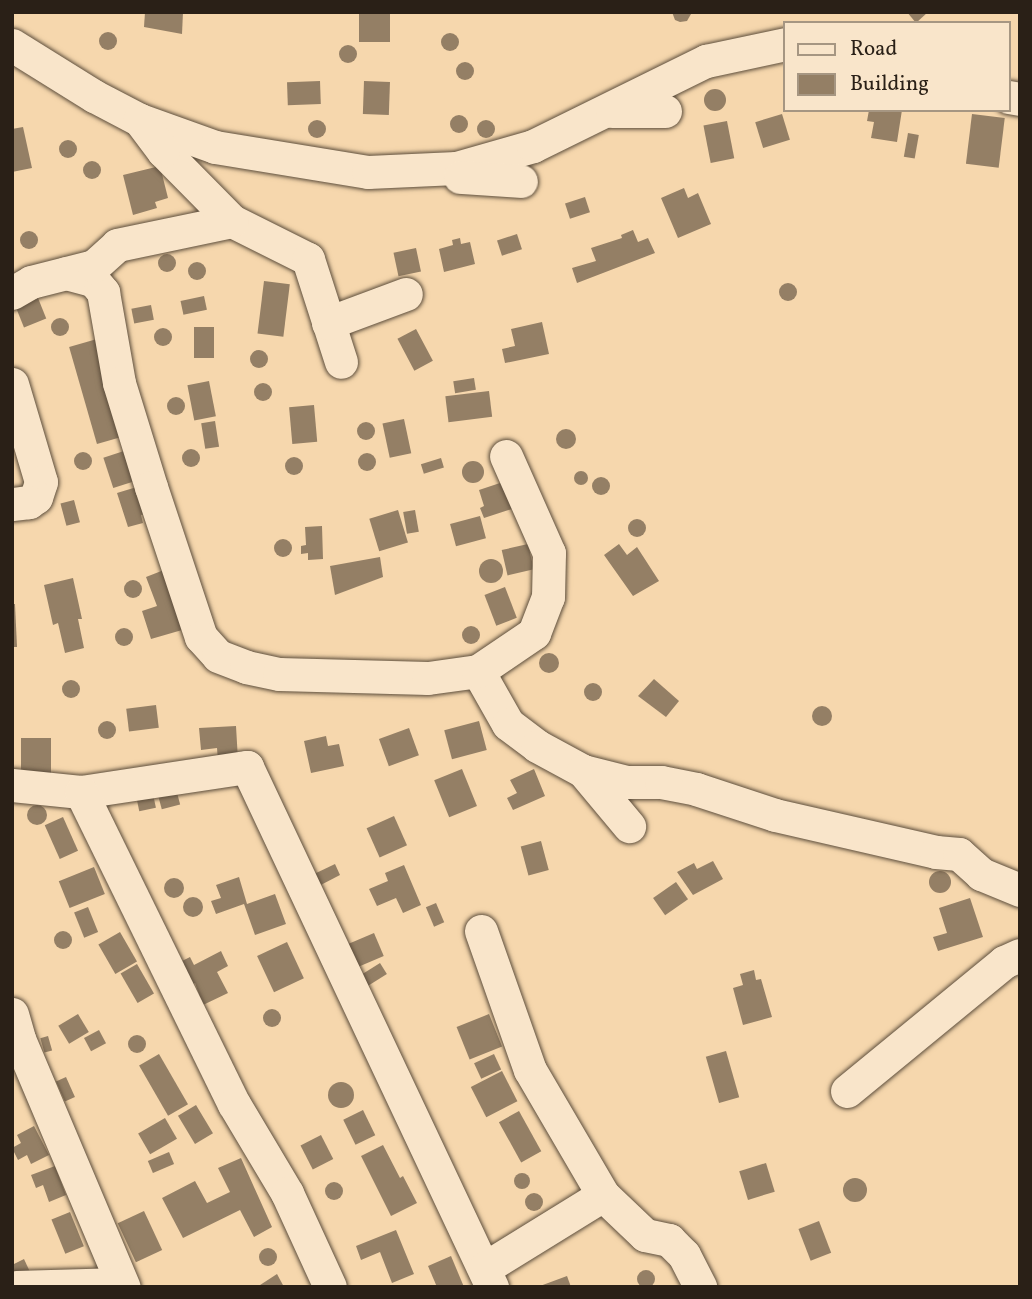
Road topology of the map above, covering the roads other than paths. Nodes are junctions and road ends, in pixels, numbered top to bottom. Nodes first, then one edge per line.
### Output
1 (783, 44) edge
2 (12, 45) edge
3 (603, 111) junction
4 (665, 111) dead end
5 (141, 120) junction
6 (412, 162) junction
7 (521, 181) dead end
8 (232, 221) junction
9 (66, 273) junction
10 (12, 293) edge
11 (406, 294) dead end
12 (328, 323) junction
13 (341, 362) dead end
14 (12, 384) edge
15 (506, 456) dead end
16 (12, 503) edge
17 (478, 671) junction
18 (583, 771) junction
19 (12, 785) edge
20 (81, 792) junction
21 (629, 826) dead end
22 (1020, 890) edge
23 (481, 931) dead end
24 (1020, 955) edge
25 (12, 1014) edge
26 (847, 1091) dead end
27 (603, 1195) junction
28 (489, 1278) edge
29 (112, 1286) edge
30 (16, 1287) edge
31 (330, 1287) edge
32 (699, 1287) edge

1 - 3 street
2 - 5 street
3 - 4 street
3 - 6 street
5 - 6 street
5 - 8 street
6 - 7 street
8 - 9 street
8 - 12 street
9 - 10 street
9 - 17 street
11 - 12 street
12 - 13 street
14 - 16 street
15 - 17 street
17 - 18 street
18 - 21 street
18 - 22 street
19 - 20 street
20 - 28 street
20 - 31 street
23 - 27 street
24 - 26 street
25 - 29 street
27 - 28 street
27 - 32 street
29 - 30 street

